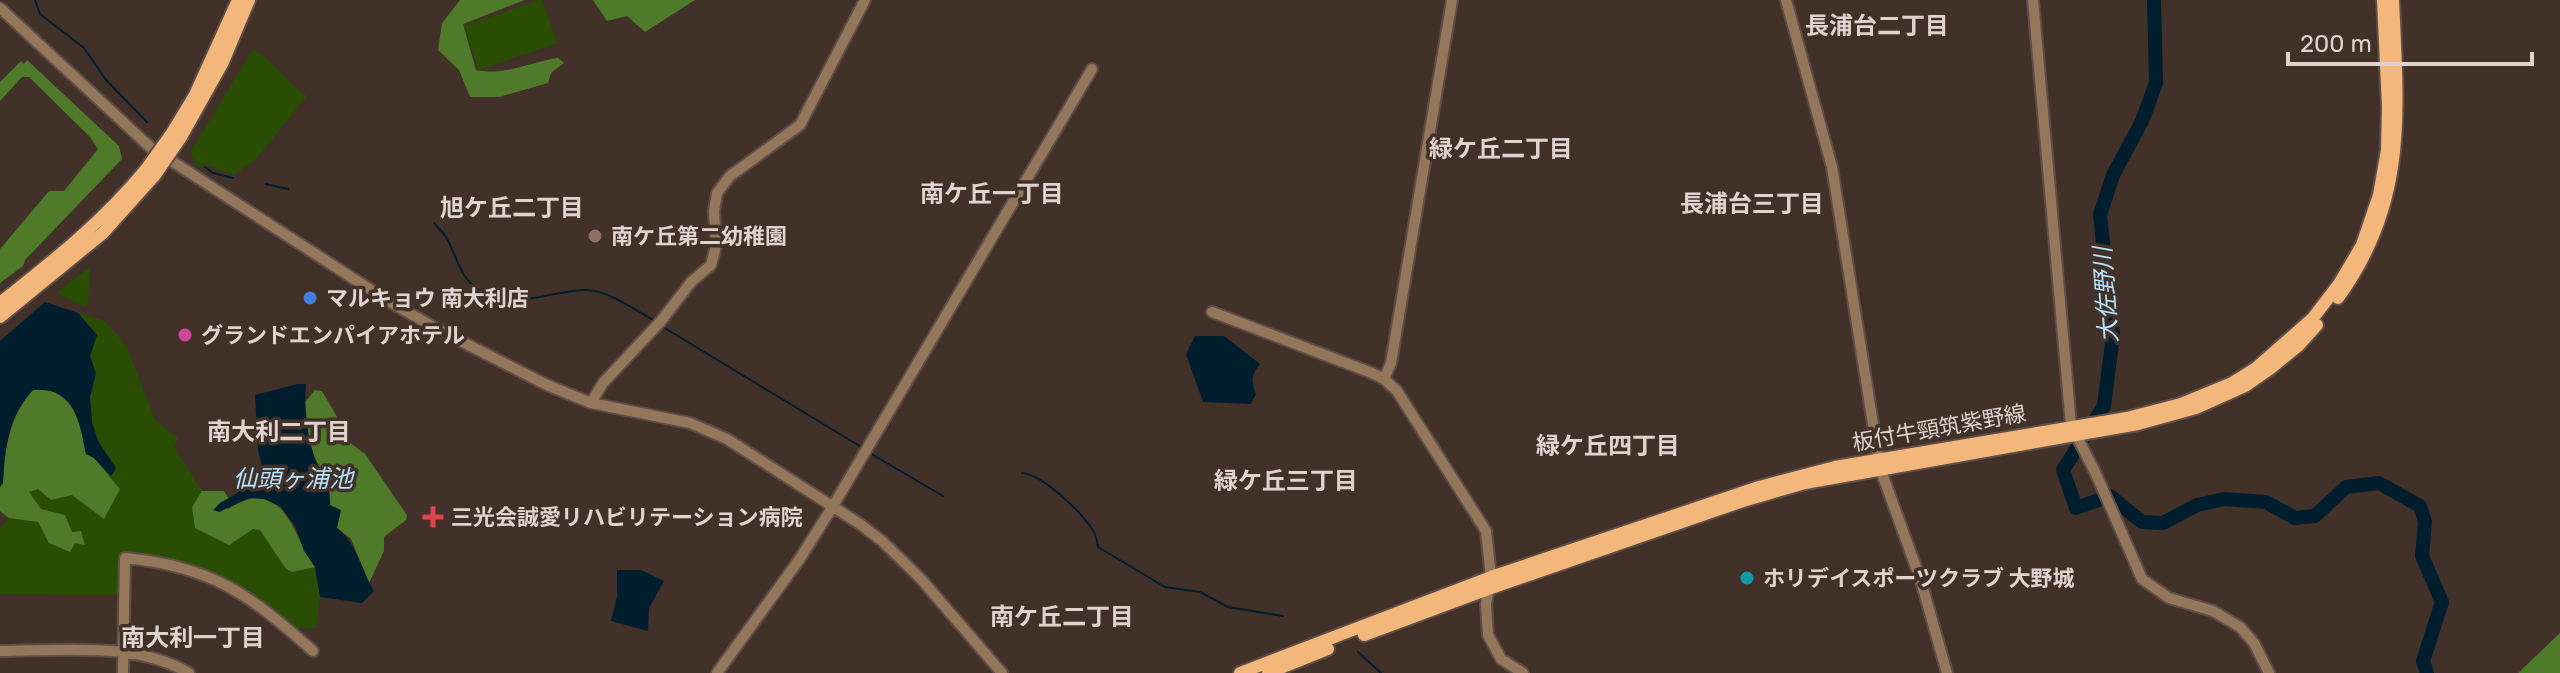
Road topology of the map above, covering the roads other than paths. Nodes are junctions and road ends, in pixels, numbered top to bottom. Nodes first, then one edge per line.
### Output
1 (238, 0) edge
2 (249, 0) edge
3 (865, 0) edge
4 (1452, 0) edge
5 (1786, 0) edge
6 (2033, 0) edge
7 (2383, 0) edge
8 (2393, 0) edge
9 (0, 8) edge
10 (1092, 69) dead end
11 (177, 135) junction
12 (151, 172) junction
13 (0, 303) edge
14 (1212, 312) dead end
15 (0, 317) edge
16 (1384, 379) junction
17 (591, 403) junction
18 (2073, 430) junction
19 (1880, 464) junction
20 (833, 506) junction
21 (1489, 583) junction
22 (0, 651) edge
23 (313, 651) dead end
24 (124, 652) junction
25 (123, 673) edge
26 (189, 673) edge
27 (717, 673) edge
28 (1002, 673) edge
29 (1240, 673) edge
30 (1268, 673) edge
31 (1523, 673) edge
32 (1947, 673) edge
33 (2269, 673) edge

1 - 11 main road
2 - 11 main road
3 - 17 street
4 - 16 street
5 - 19 street
6 - 18 street
7 - 18 main road, 板付牛頸筑紫野線
8 - 18 main road, 板付牛頸筑紫野線
9 - 17 street
10 - 20 street
11 - 12 main road, bridge
12 - 13 main road
12 - 15 main road
14 - 16 street
16 - 21 street
17 - 20 street
18 - 19 main road, 板付牛頸筑紫野線
18 - 33 street
19 - 21 main road, 板付牛頸筑紫野線
19 - 32 street
20 - 27 street
20 - 28 street
21 - 29 main road, 板付牛頸筑紫野線
21 - 30 main road, 板付牛頸筑紫野線
21 - 31 street
22 - 24 street
23 - 24 street
24 - 25 street
24 - 26 street

